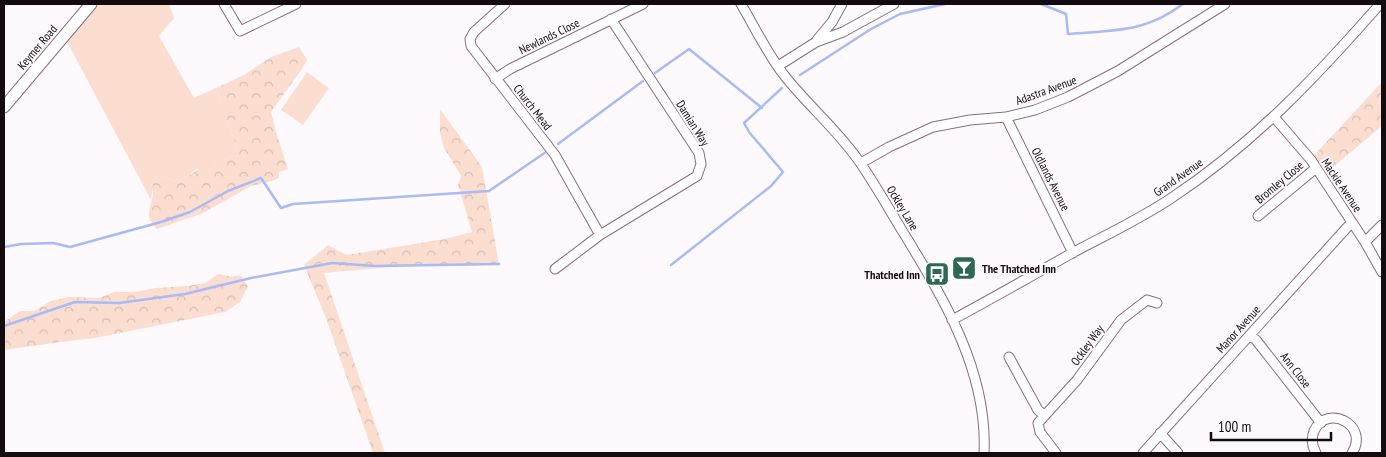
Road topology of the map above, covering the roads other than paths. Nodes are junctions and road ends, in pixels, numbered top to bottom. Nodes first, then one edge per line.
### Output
1 (91, 4) edge
2 (224, 4) edge
3 (296, 4) edge
4 (505, 4) edge
5 (643, 4) edge
6 (741, 4) edge
7 (842, 4) edge
8 (894, 4) edge
9 (1225, 4) edge
10 (1380, 4) edge
11 (611, 19) junction
12 (816, 42) junction
13 (778, 66) junction
14 (495, 79) junction
15 (4, 107) edge
16 (1006, 117) junction
17 (1274, 117) junction
18 (861, 163) junction
19 (1316, 168) junction
20 (1258, 216) dead end
21 (1352, 222) junction
22 (1382, 225) edge
23 (600, 235) junction
24 (1365, 242) junction
25 (1073, 253) junction
26 (555, 269) dead end
27 (1382, 272) edge
28 (1157, 303) dead end
29 (952, 320) junction
30 (1250, 335) junction
31 (1009, 357) dead end
32 (1044, 415) junction
33 (1321, 423) junction
34 (1160, 434) junction
35 (984, 453) edge
36 (1056, 453) edge
37 (1143, 453) edge
38 (1178, 453) edge
39 (1316, 453) edge
40 (1352, 453) edge

1 - 15 main road, Keymer Road
2 - 3 street
4 - 14 street, Church Mead
5 - 11 street, Newlands Close
6 - 13 street, Ockley Lane
7 - 12 street
8 - 12 street
9 - 16 street, Adastra Avenue
10 - 17 street, Grand Avenue
11 - 14 street, Newlands Close
11 - 23 street, Damian Way
12 - 13 street
13 - 18 street, Ockley Lane
14 - 23 street, Church Mead
16 - 18 street, Adastra Avenue
16 - 25 street, Oldlands Avenue
17 - 19 street, Mackie Avenue
17 - 25 street, Grand Avenue
18 - 29 street, Ockley Lane
19 - 20 street, Bromley Close
19 - 21 street, Mackie Avenue
21 - 24 street, Mackie Avenue
21 - 30 street, Manor Avenue
22 - 24 street
23 - 26 street, Damian Way
24 - 27 street, Mackie Avenue
25 - 29 street, Grand Avenue
28 - 32 street, Ockley Way
29 - 35 street, Ockley Lane
30 - 33 street, Ann Close
30 - 34 street, Manor Avenue
31 - 32 street
32 - 36 street
33 - 39 street
33 - 40 street
34 - 37 street, Manor Avenue
34 - 38 street

